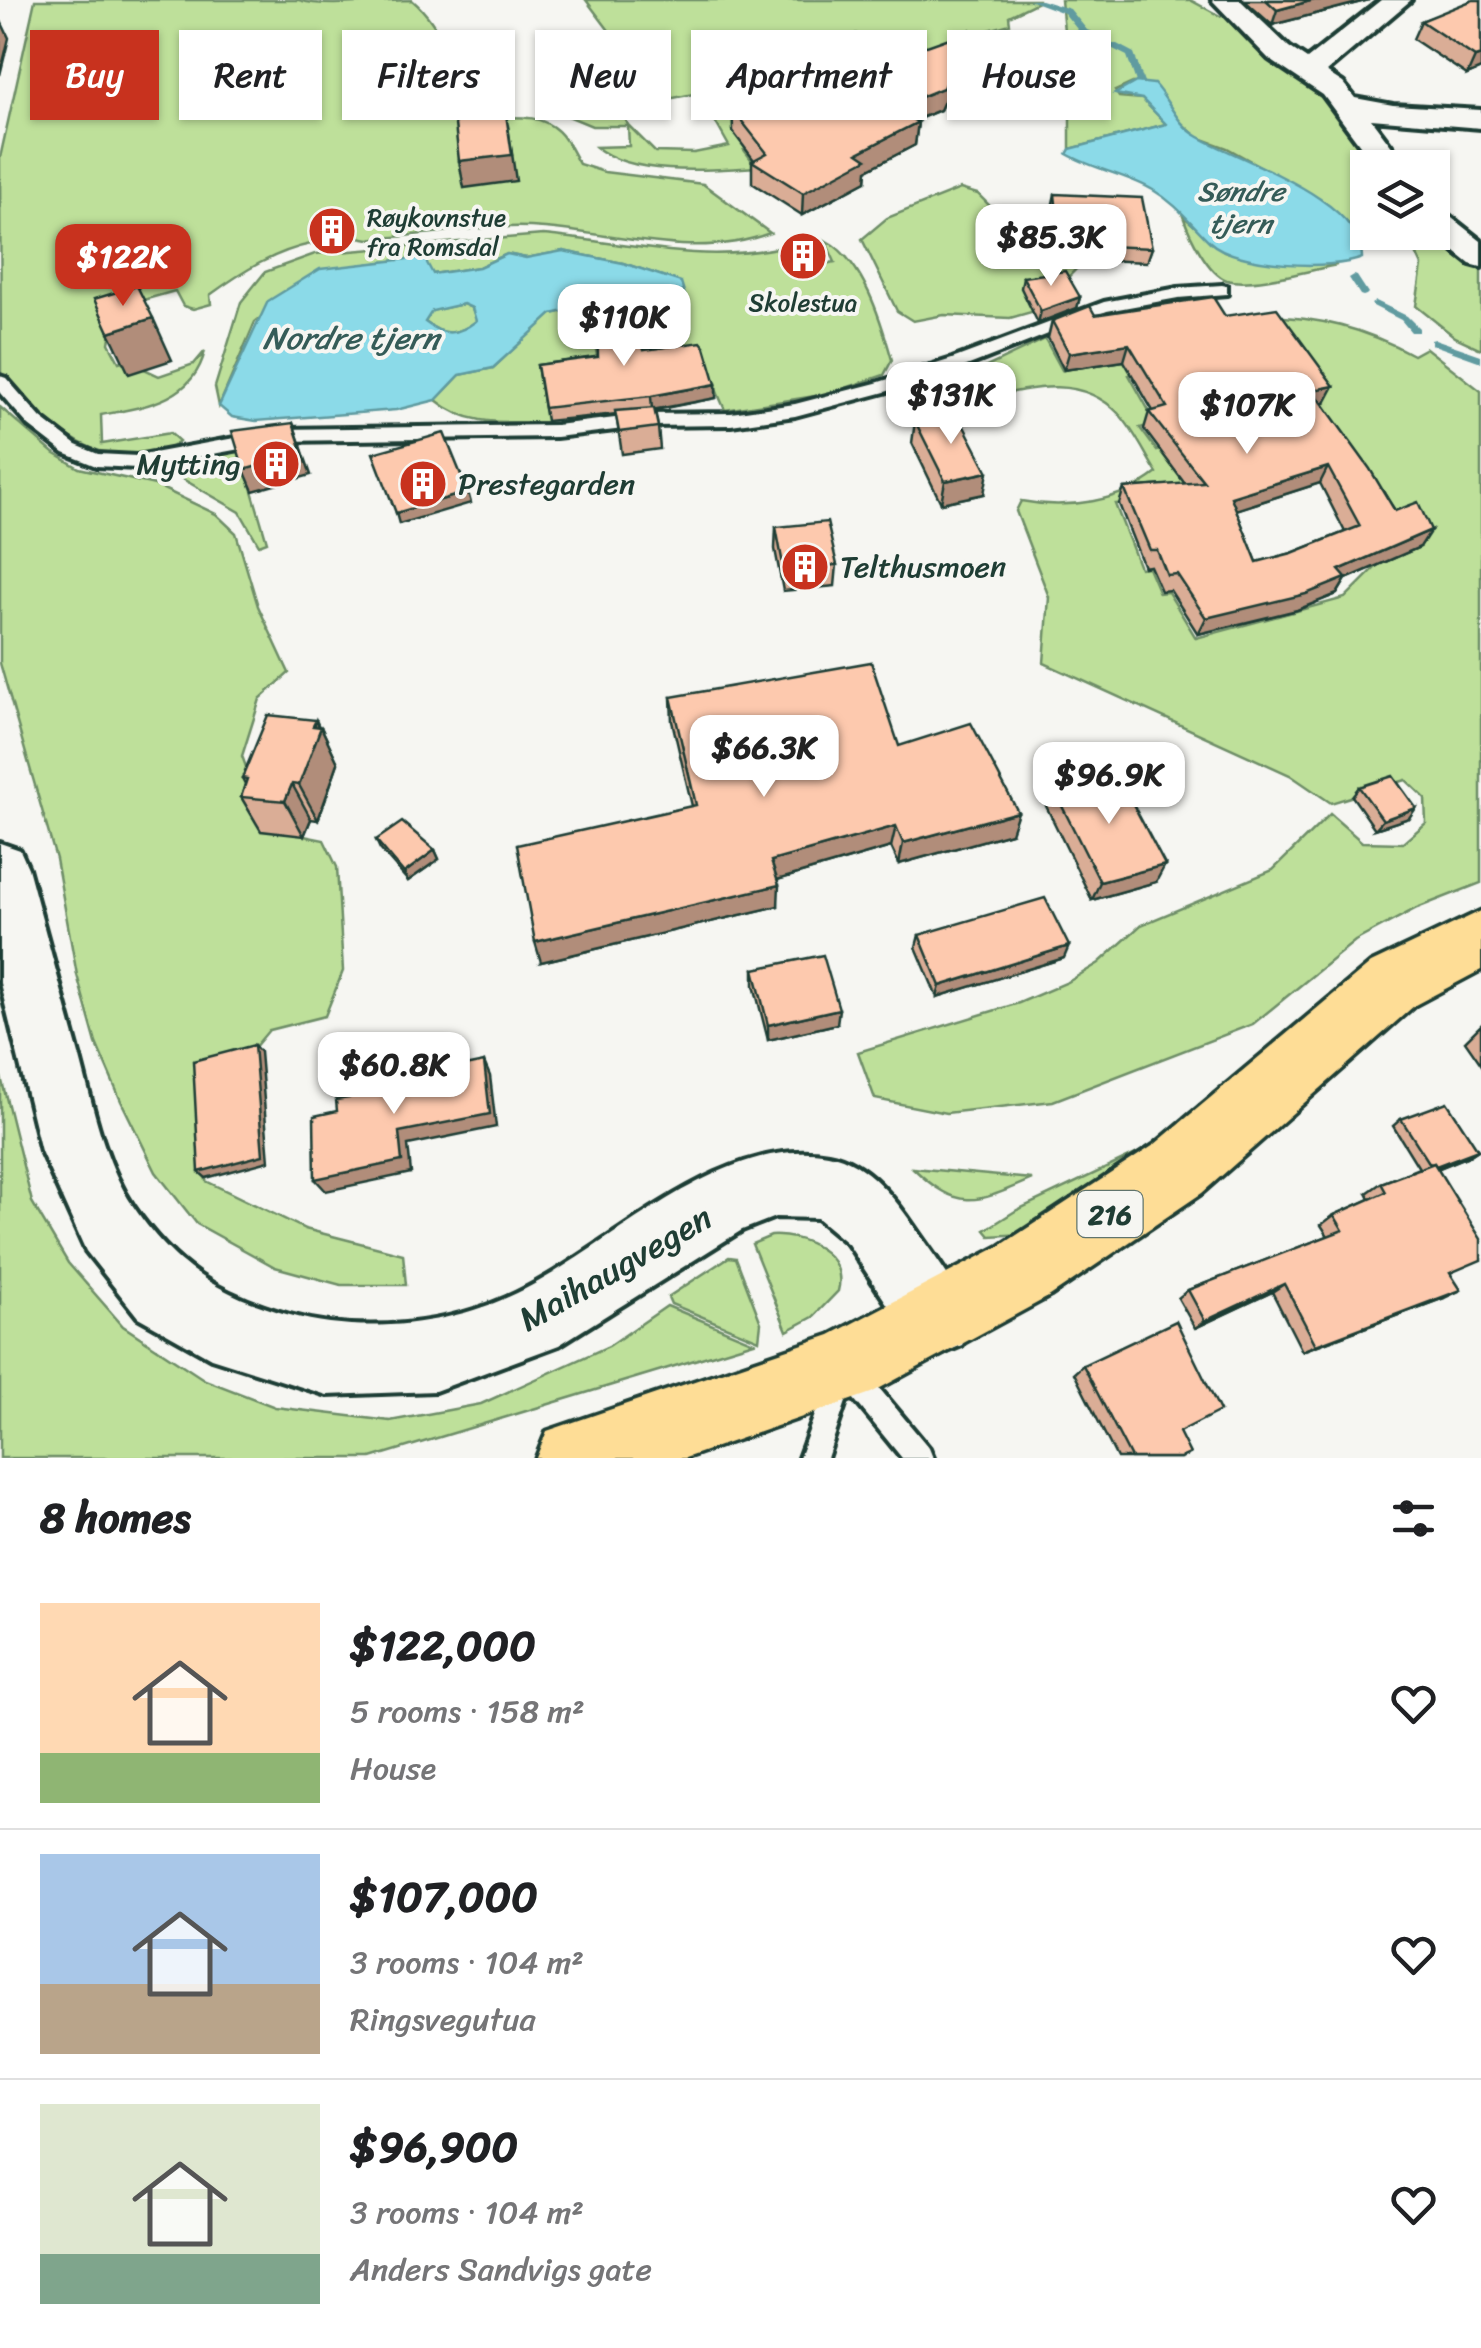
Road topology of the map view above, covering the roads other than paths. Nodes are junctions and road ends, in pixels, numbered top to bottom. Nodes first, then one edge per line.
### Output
1 (1225, 0) edge
2 (1398, 0) edge
3 (1308, 72) junction
4 (1349, 106) junction
5 (1481, 119) edge
6 (1381, 150) edge
7 (1450, 232) edge
8 (1481, 256) edge
9 (1222, 290) dead end
10 (0, 382) edge
11 (0, 868) edge
12 (1481, 939) edge
13 (938, 1321) junction
14 (845, 1367) junction
15 (574, 1458) edge
16 (813, 1458) edge
17 (919, 1458) edge

1 - 3 street
2 - 3 street
3 - 4 street
4 - 5 street
4 - 6 street
7 - 8 street
9 - 10 lane
11 - 13 street, Maihaugvegen
12 - 13 main road, 216
13 - 14 main road, 216
14 - 15 main road, 216
14 - 16 lane
14 - 17 lane

